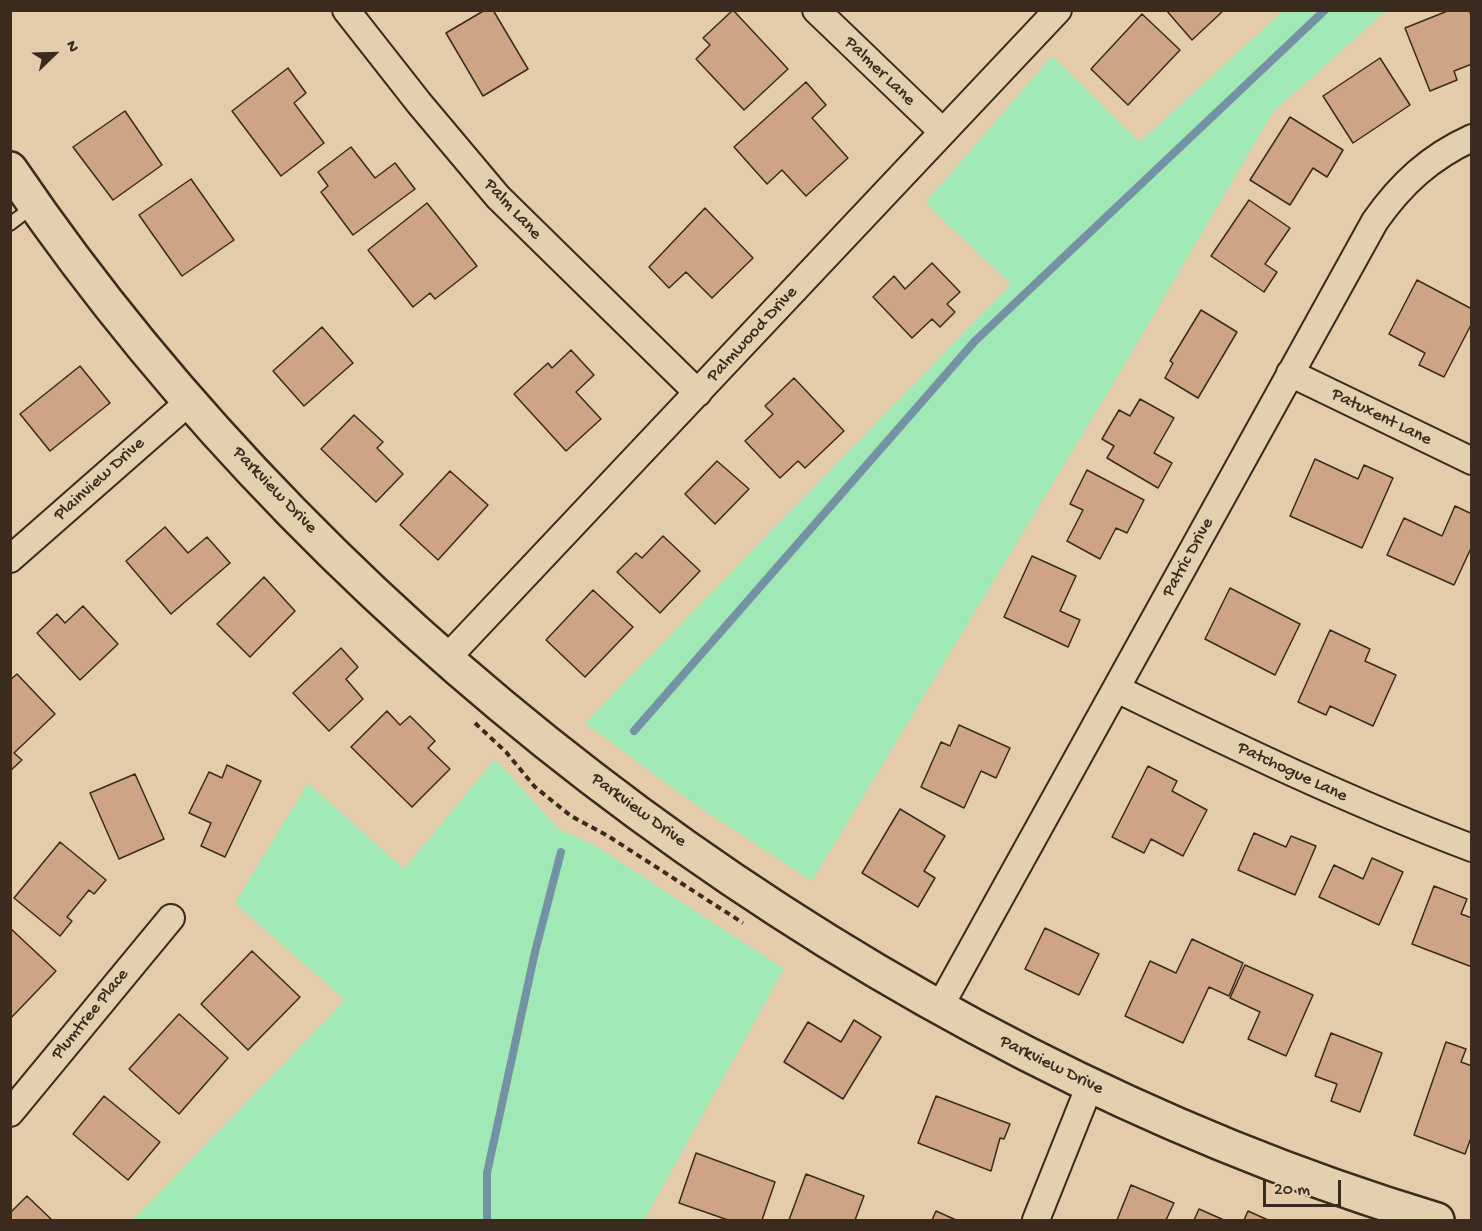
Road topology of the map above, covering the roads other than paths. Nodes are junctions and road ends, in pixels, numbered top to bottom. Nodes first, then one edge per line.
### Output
1 (346, 10) edge
2 (816, 10) edge
3 (1058, 10) edge
4 (943, 132) junction
5 (1472, 138) edge
6 (10, 169) edge
7 (23, 215) edge
8 (1290, 373) junction
9 (698, 393) junction
10 (190, 401) junction
11 (1472, 461) edge
12 (10, 559) edge
13 (447, 658) junction
14 (1117, 688) junction
15 (1472, 848) edge
16 (171, 918) dead end
17 (939, 1008) junction
18 (1090, 1085) junction
19 (10, 1113) edge
20 (1036, 1221) edge
21 (1437, 1221) edge

1 - 9 street, Palm Lane
2 - 4 street, Palmer Lane
3 - 4 street, Palmwood Drive
4 - 9 street, Palmwood Drive
5 - 8 street, Patric Drive
6 - 7 street, Parkview Drive
7 - 10 street, Parkview Drive
8 - 11 street, Patuxent Lane
8 - 14 street, Patric Drive
9 - 13 street, Palmwood Drive
10 - 12 street, Plainview Drive
10 - 13 street, Parkview Drive
13 - 17 street, Parkview Drive
14 - 15 street, Patchogue Lane
14 - 17 street, Patric Drive
16 - 19 street, Plumtree Place
17 - 18 street, Parkview Drive
18 - 20 street
18 - 21 street, Parkview Drive

